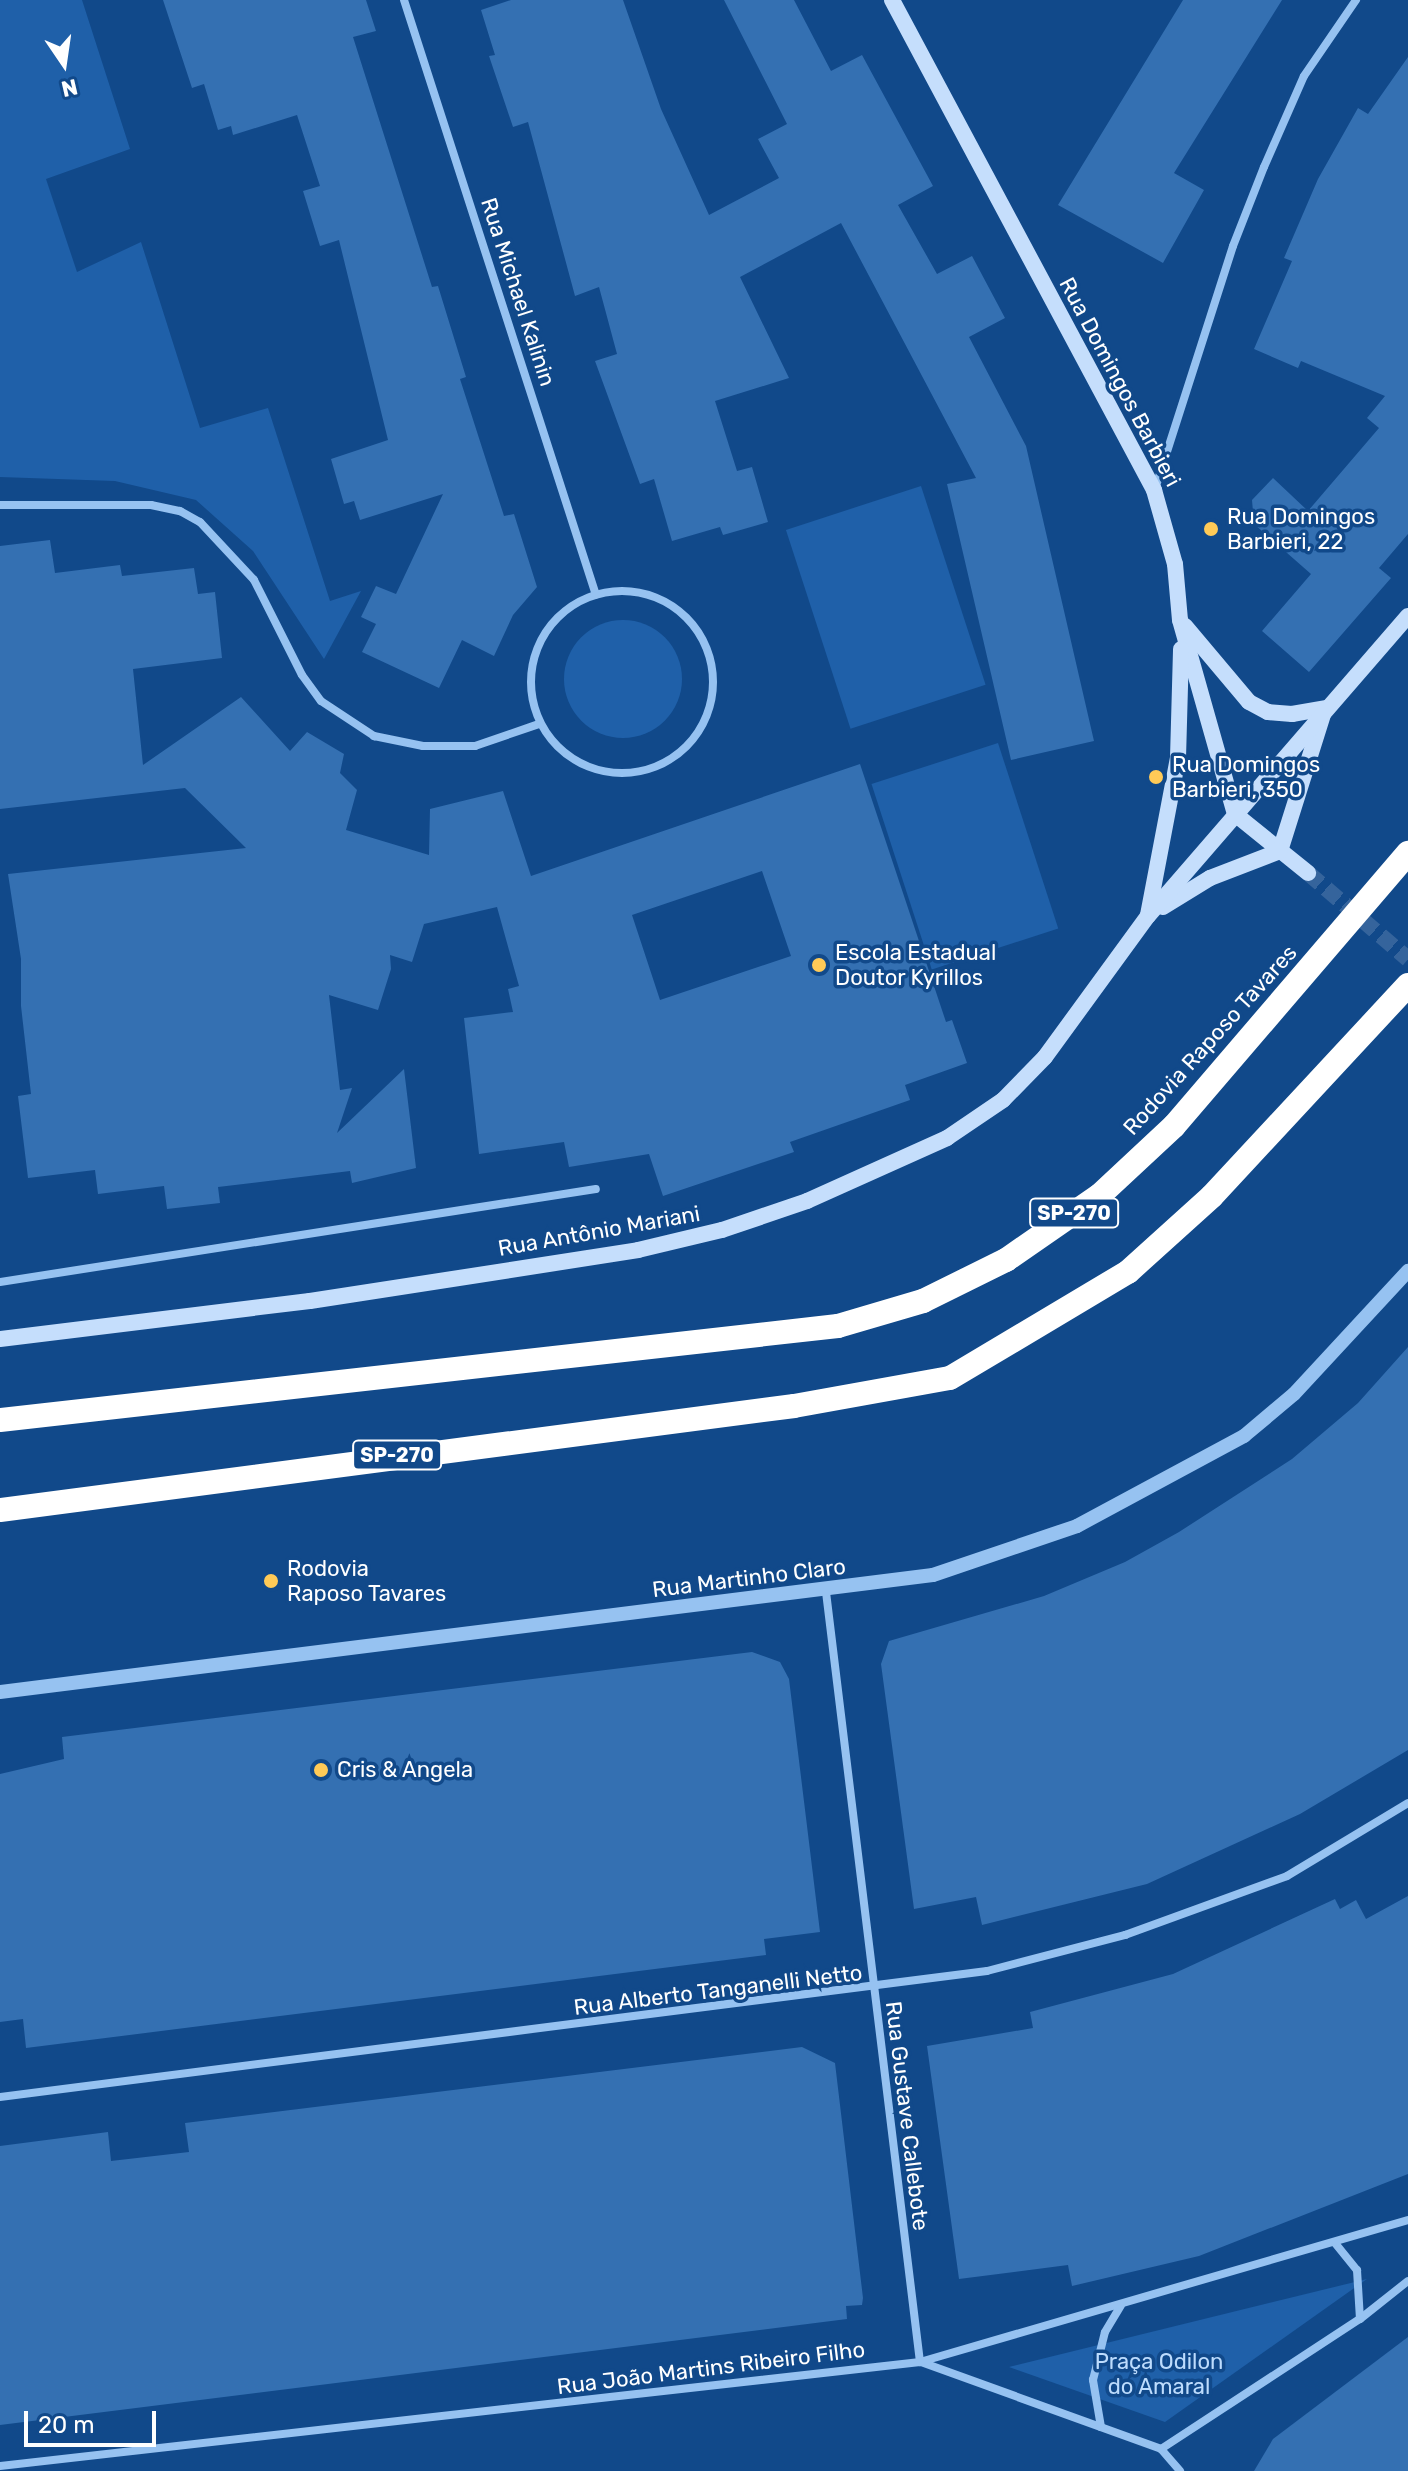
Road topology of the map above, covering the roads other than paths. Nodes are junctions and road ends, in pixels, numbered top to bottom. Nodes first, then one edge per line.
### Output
1 (404, 0) edge
2 (892, 0) edge
3 (1356, 0) edge
4 (1154, 490) junction
5 (0, 505) edge
6 (596, 595) junction
7 (1408, 616) edge
8 (1180, 620) junction
9 (1325, 708) junction
10 (539, 724) junction
11 (1235, 814) junction
12 (1280, 851) junction
13 (1408, 853) edge
14 (1308, 873) tunnel mouth
15 (1148, 916) junction
16 (1408, 985) edge
17 (596, 1189) dead end
18 (1408, 1271) edge
19 (0, 1282) edge
20 (0, 1339) edge
21 (0, 1420) edge
22 (0, 1510) edge
23 (826, 1592) junction
24 (0, 1692) edge
25 (1408, 1803) edge
26 (873, 1990) junction
27 (0, 2097) edge
28 (1408, 2220) edge
29 (1335, 2243) junction
30 (1408, 2281) edge
31 (1122, 2304) junction
32 (1360, 2319) junction
33 (920, 2362) junction
34 (1101, 2427) junction
35 (1161, 2449) junction
36 (0, 2466) edge
37 (1180, 2471) edge

1 - 6 street, Rua Michael Kalinin
2 - 4 main road, Rua Domingos Barbieri
3 - 4 street
4 - 8 main road, Rua Domingos Barbieri
5 - 10 street
6 - 10 street
6 - 10 street
7 - 9 main road, Rua Antônio Mariani
8 - 9 main road
8 - 11 main road, Rua Domingos Barbieri
8 - 15 main road
9 - 11 main road, Rua Antônio Mariani
9 - 12 main road
11 - 12 main road
11 - 15 main road, Rua Antônio Mariani
12 - 14 main road
12 - 15 main road
13 - 21 highway, Rodovia Raposo Tavares / SP-270
15 - 20 main road, Rua Antônio Mariani
16 - 22 highway, SP-270
17 - 19 street, Rua Antônio Mariani
18 - 23 street, Rua Martinho Claro
23 - 24 street, Rua Martinho Claro
23 - 26 street, Rua Gustave Callebote
25 - 26 street, Rua Alberto Tanganelli Netto
26 - 27 street, Rua Alberto Tanganelli Netto
26 - 33 street, Rua Gustave Callebote
28 - 29 street, Rua João Martins Ribeiro Filho
29 - 31 street, Rua João Martins Ribeiro Filho
29 - 32 street
30 - 32 street
31 - 33 street, Rua João Martins Ribeiro Filho
31 - 34 street
32 - 35 street
33 - 34 street
33 - 36 street, Rua João Martins Ribeiro Filho
34 - 35 street
35 - 37 street

